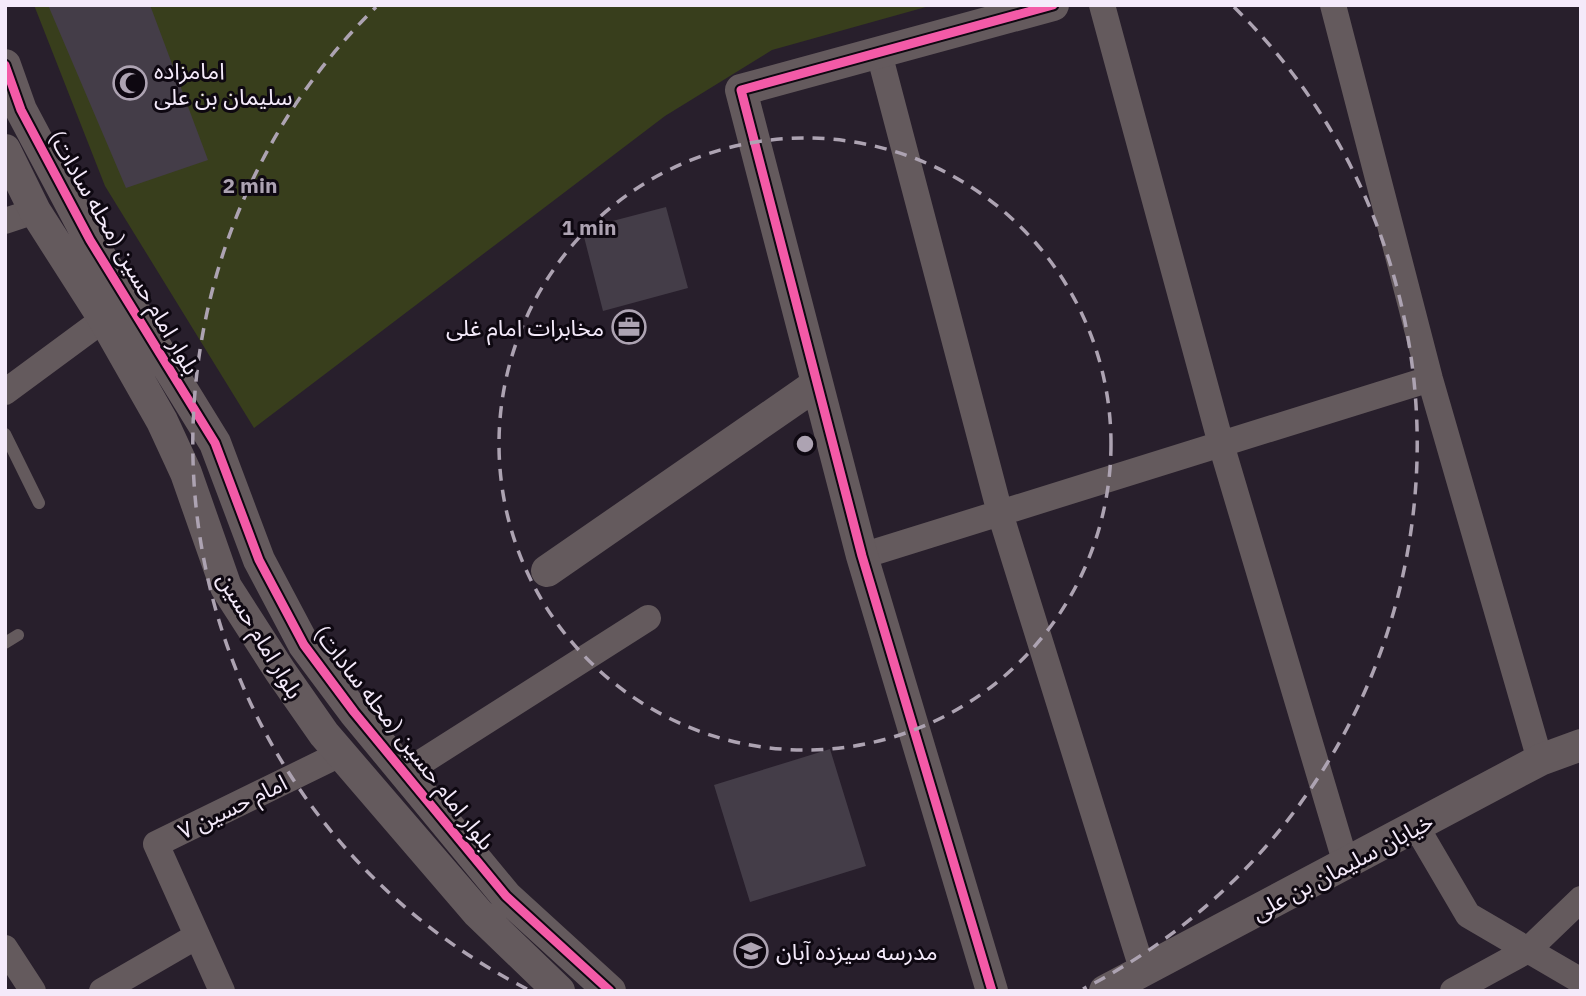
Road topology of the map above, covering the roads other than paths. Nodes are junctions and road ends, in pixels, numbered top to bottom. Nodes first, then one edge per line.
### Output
1 (1053, 5) edge
2 (1102, 5) edge
3 (1333, 5) edge
4 (879, 53) junction
5 (5, 65) edge
6 (5, 150) edge
7 (35, 211) junction
8 (5, 221) edge
9 (104, 319) junction
10 (1430, 379) junction
11 (817, 384) junction
12 (5, 392) edge
13 (5, 434) edge
14 (1221, 444) junction
15 (39, 503) dead end
16 (1000, 513) junction
17 (862, 556) junction
18 (547, 570) dead end
19 (648, 618) dead end
20 (18, 635) dead end
21 (5, 643) edge
22 (1581, 745) edge
23 (340, 754) junction
24 (1540, 760) junction
25 (406, 772) junction
26 (1417, 828) junction
27 (1346, 864) junction
28 (1581, 899) edge
29 (197, 936) junction
30 (5, 947) edge
31 (1528, 950) junction
32 (1143, 972) junction
33 (1581, 981) edge
34 (33, 991) edge
35 (102, 991) edge
36 (222, 991) edge
37 (559, 991) edge
38 (610, 991) edge
39 (992, 991) edge
40 (1105, 991) edge
41 (1454, 991) edge

1 - 4 street
2 - 14 street
3 - 10 street
4 - 11 street
4 - 16 street
5 - 25 street, بلوار امام حسین (محله سادات)
6 - 7 street, بلوار امام حسین
7 - 8 street
7 - 9 street, بلوار امام حسین
9 - 12 street
9 - 23 street, بلوار امام حسین
10 - 14 street
10 - 24 street
11 - 17 street
11 - 18 street
13 - 15 lane
14 - 16 street
14 - 27 street
16 - 17 street
16 - 32 street
17 - 39 street
19 - 25 street
20 - 21 lane
22 - 24 street, خیابان سلیمان بن علی
23 - 29 street, امام حسین ۷
23 - 37 street, بلوار امام حسین
24 - 26 street, خیابان سلیمان بن علی
25 - 38 street, بلوار امام حسین (محله سادات)
26 - 27 street, خیابان سلیمان بن علی
26 - 31 street
27 - 32 street, خیابان سلیمان بن علی
28 - 31 street
29 - 35 street
29 - 36 street, امام حسین ۷
30 - 34 street
31 - 33 street
31 - 41 street
32 - 40 street, خیابان سلیمان بن علی

